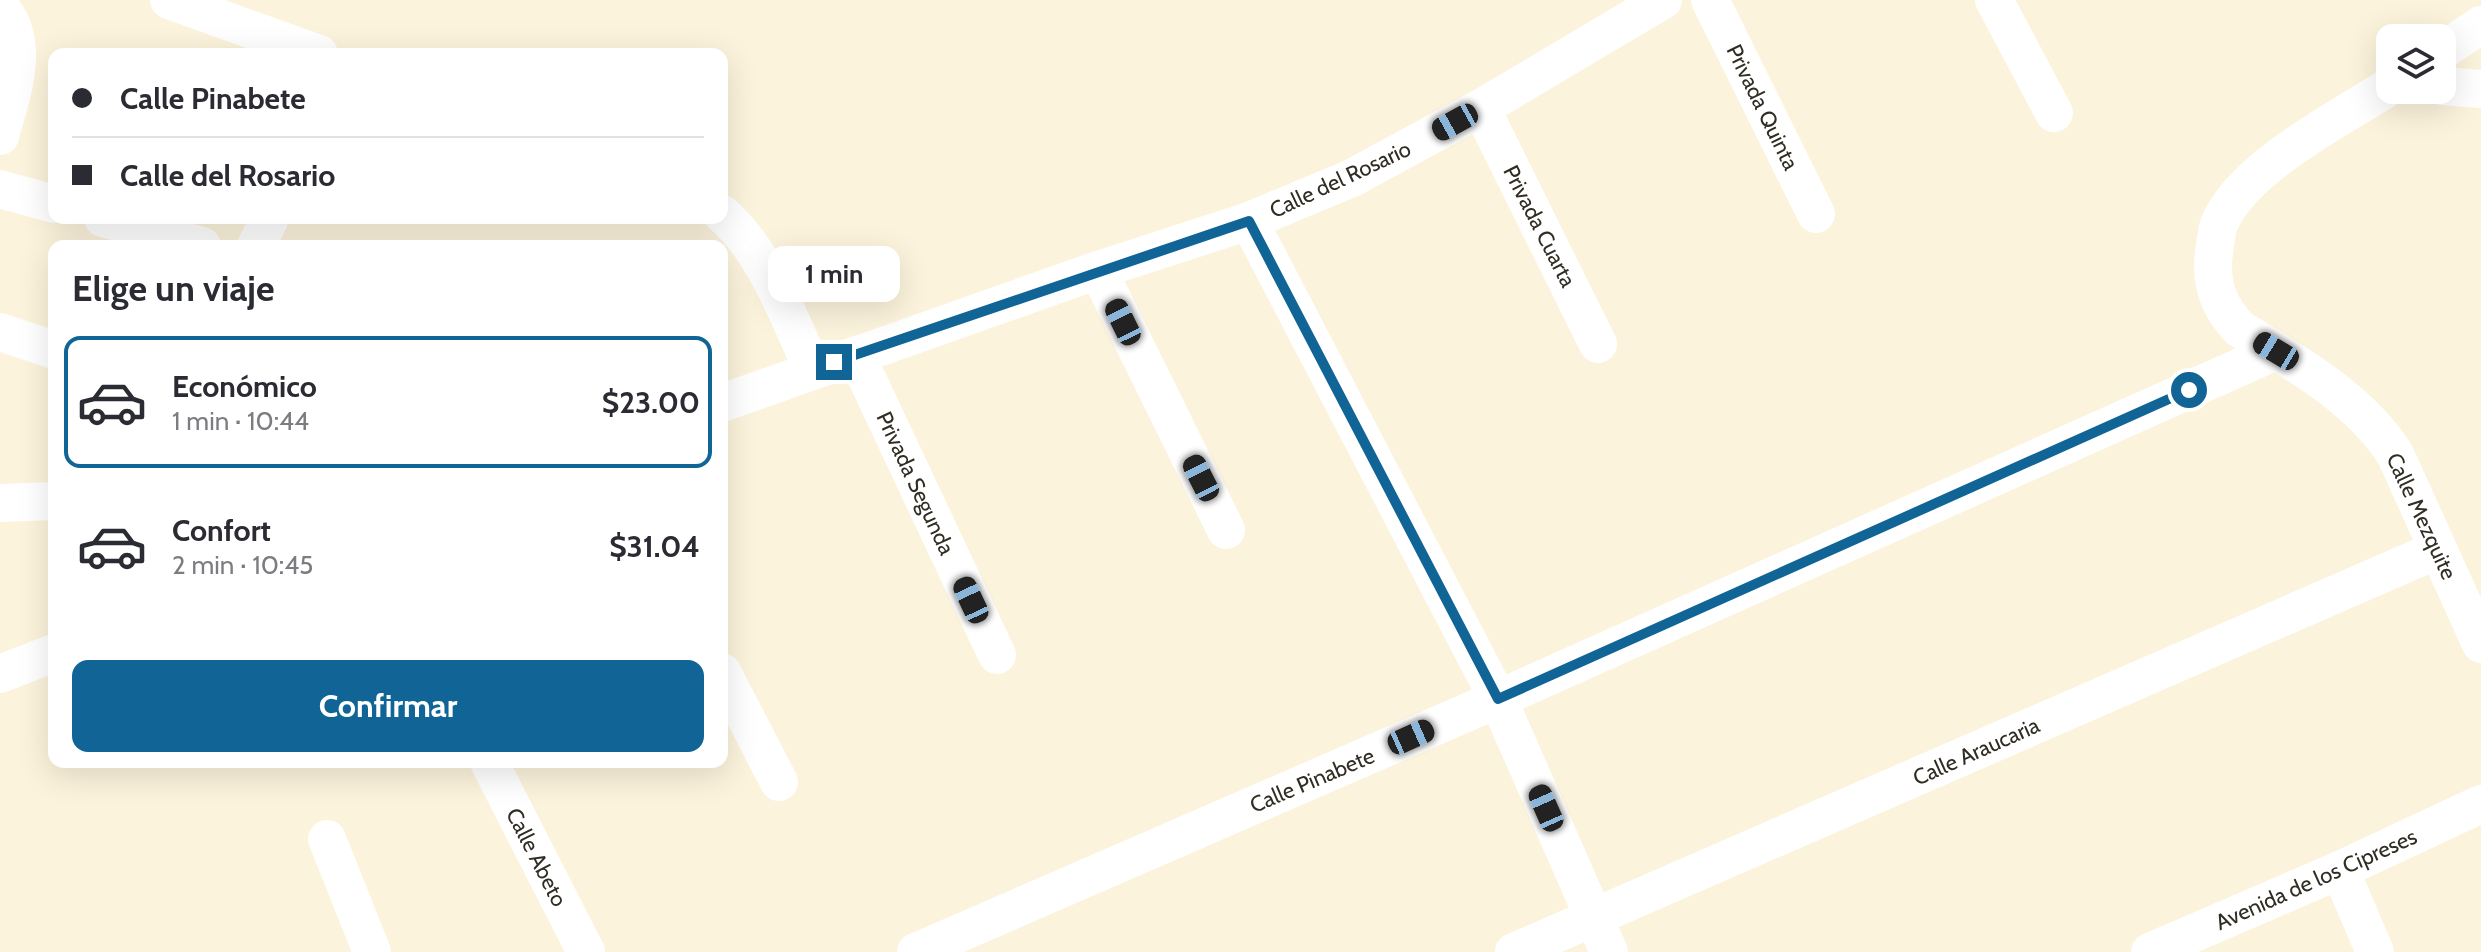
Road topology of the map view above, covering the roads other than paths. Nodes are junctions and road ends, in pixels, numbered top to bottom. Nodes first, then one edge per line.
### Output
1 (169, 0) edge
2 (1663, 0) edge
3 (1710, 0) edge
4 (1994, 0) edge
5 (0, 7) edge
6 (2481, 25) edge
7 (2456, 42) edge
8 (302, 48) edge
9 (2456, 87) edge
10 (2481, 89) edge
11 (2376, 95) edge
12 (1481, 108) junction
13 (2054, 113) dead end
14 (0, 136) edge
15 (0, 189) edge
16 (48, 202) edge
17 (1816, 214) dead end
18 (728, 219) edge
19 (1249, 221) junction
20 (124, 224) edge
21 (181, 240) edge
22 (1098, 270) junction
23 (0, 332) edge
24 (1598, 344) dead end
25 (48, 348) edge
26 (2276, 351) junction
27 (856, 355) junction
28 (813, 370) junction
29 (728, 401) edge
30 (0, 503) edge
31 (48, 508) edge
32 (1226, 530) dead end
33 (2437, 550) junction
34 (2481, 644) edge
35 (48, 655) edge
36 (997, 655) dead end
37 (0, 674) edge
38 (728, 684) edge
39 (1498, 699) junction
40 (492, 768) edge
41 (779, 782) dead end
42 (2481, 804) edge
43 (327, 839) dead end
44 (2340, 870) junction
45 (1594, 917) junction
46 (372, 952) edge
47 (586, 952) edge
48 (916, 952) edge
49 (1514, 952) edge
50 (1609, 952) edge
51 (2150, 952) edge
52 (2375, 952) edge

1 - 8 street
2 - 12 street, Calle del Rosario
3 - 17 street, Privada Quinta
4 - 13 street
5 - 14 street
6 - 7 street
9 - 10 street
11 - 26 street, Calle Mezquite
12 - 19 street, Calle del Rosario
12 - 24 street, Privada Cuarta
15 - 16 street
18 - 28 street
19 - 22 street, Calle del Rosario
19 - 39 street
20 - 21 street
22 - 27 street, Calle del Rosario
22 - 32 street
23 - 25 street
26 - 33 street, Calle Mezquite
26 - 39 street, Calle Pinabete
27 - 28 street, Calle del Rosario
27 - 36 street, Privada Segunda
28 - 29 street, Calle del Rosario
30 - 31 street
33 - 34 street, Calle Mezquite
33 - 45 street, Calle Araucaria
35 - 37 street
38 - 41 street
39 - 45 street
39 - 48 street, Calle Pinabete
40 - 47 street, Calle Abeto
42 - 44 street, Avenida de los Cipreses
43 - 46 street
44 - 51 street, Avenida de los Cipreses
44 - 52 street
45 - 49 street, Calle Araucaria
45 - 50 street

